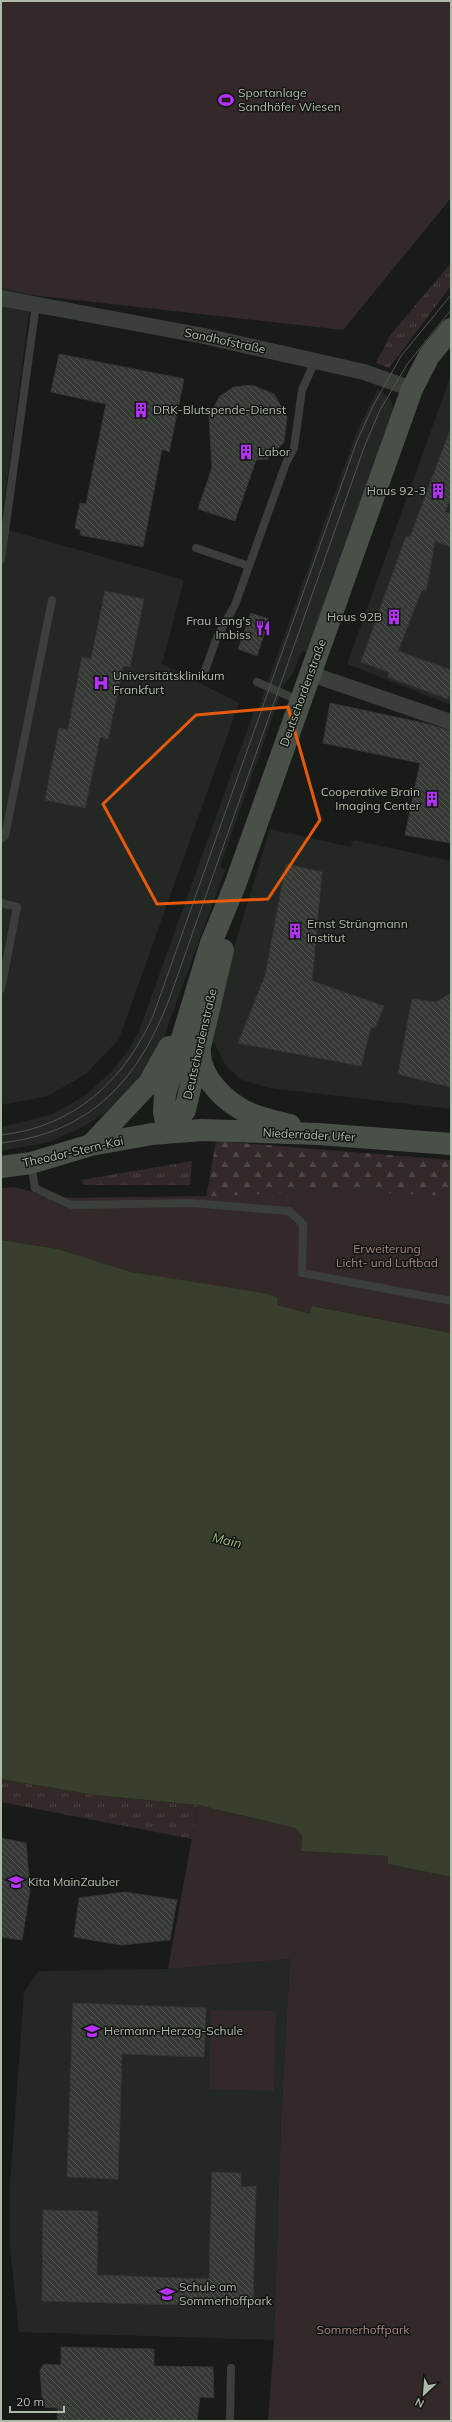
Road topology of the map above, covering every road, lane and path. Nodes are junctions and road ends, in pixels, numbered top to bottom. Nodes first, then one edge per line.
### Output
1 (1, 298) edge
2 (36, 305) junction
3 (451, 329) edge
4 (315, 361) junction
5 (412, 389) junction
6 (196, 548) dead end
7 (1, 560) edge
8 (248, 566) junction
9 (52, 600) dead end
10 (311, 674) junction
11 (203, 676) dead end
12 (257, 682) dead end
13 (300, 701) junction
14 (451, 722) edge
15 (1, 839) edge
16 (235, 885) junction
17 (1, 903) edge
18 (1, 989) edge
19 (187, 1015) junction
20 (202, 1030) junction
21 (168, 1132) junction
22 (318, 1134) junction
23 (451, 1144) edge
24 (91, 1145) junction
25 (31, 1163) junction
26 (1, 1167) edge
27 (451, 1302) edge
28 (231, 2368) dead end
29 (230, 2421) edge

1 - 2 street, Sandhofstraße
2 - 4 street, Sandhofstraße
2 - 7 lane
3 - 5 main road, Deutschordenstraße
4 - 5 street, Sandhofstraße
4 - 8 lane
5 - 10 main road, Deutschordenstraße
6 - 8 lane
8 - 11 lane
9 - 15 lane
10 - 13 main road, Deutschordenstraße
10 - 14 street
12 - 13 lane
13 - 16 main road, Deutschordenstraße
16 - 19 main road, Deutschordenstraße
16 - 20 main road, Deutschordenstraße
17 - 18 lane
19 - 21 main road, Deutschordenstraße
19 - 24 main road
20 - 21 main road, Deutschordenstraße
20 - 22 main road
21 - 22 main road, Niederräder Ufer
21 - 24 main road, Theodor-Stern-Kai
22 - 23 main road, Niederräder Ufer
24 - 25 main road, Theodor-Stern-Kai
25 - 26 main road, Theodor-Stern-Kai
25 - 27 lane
28 - 29 lane

